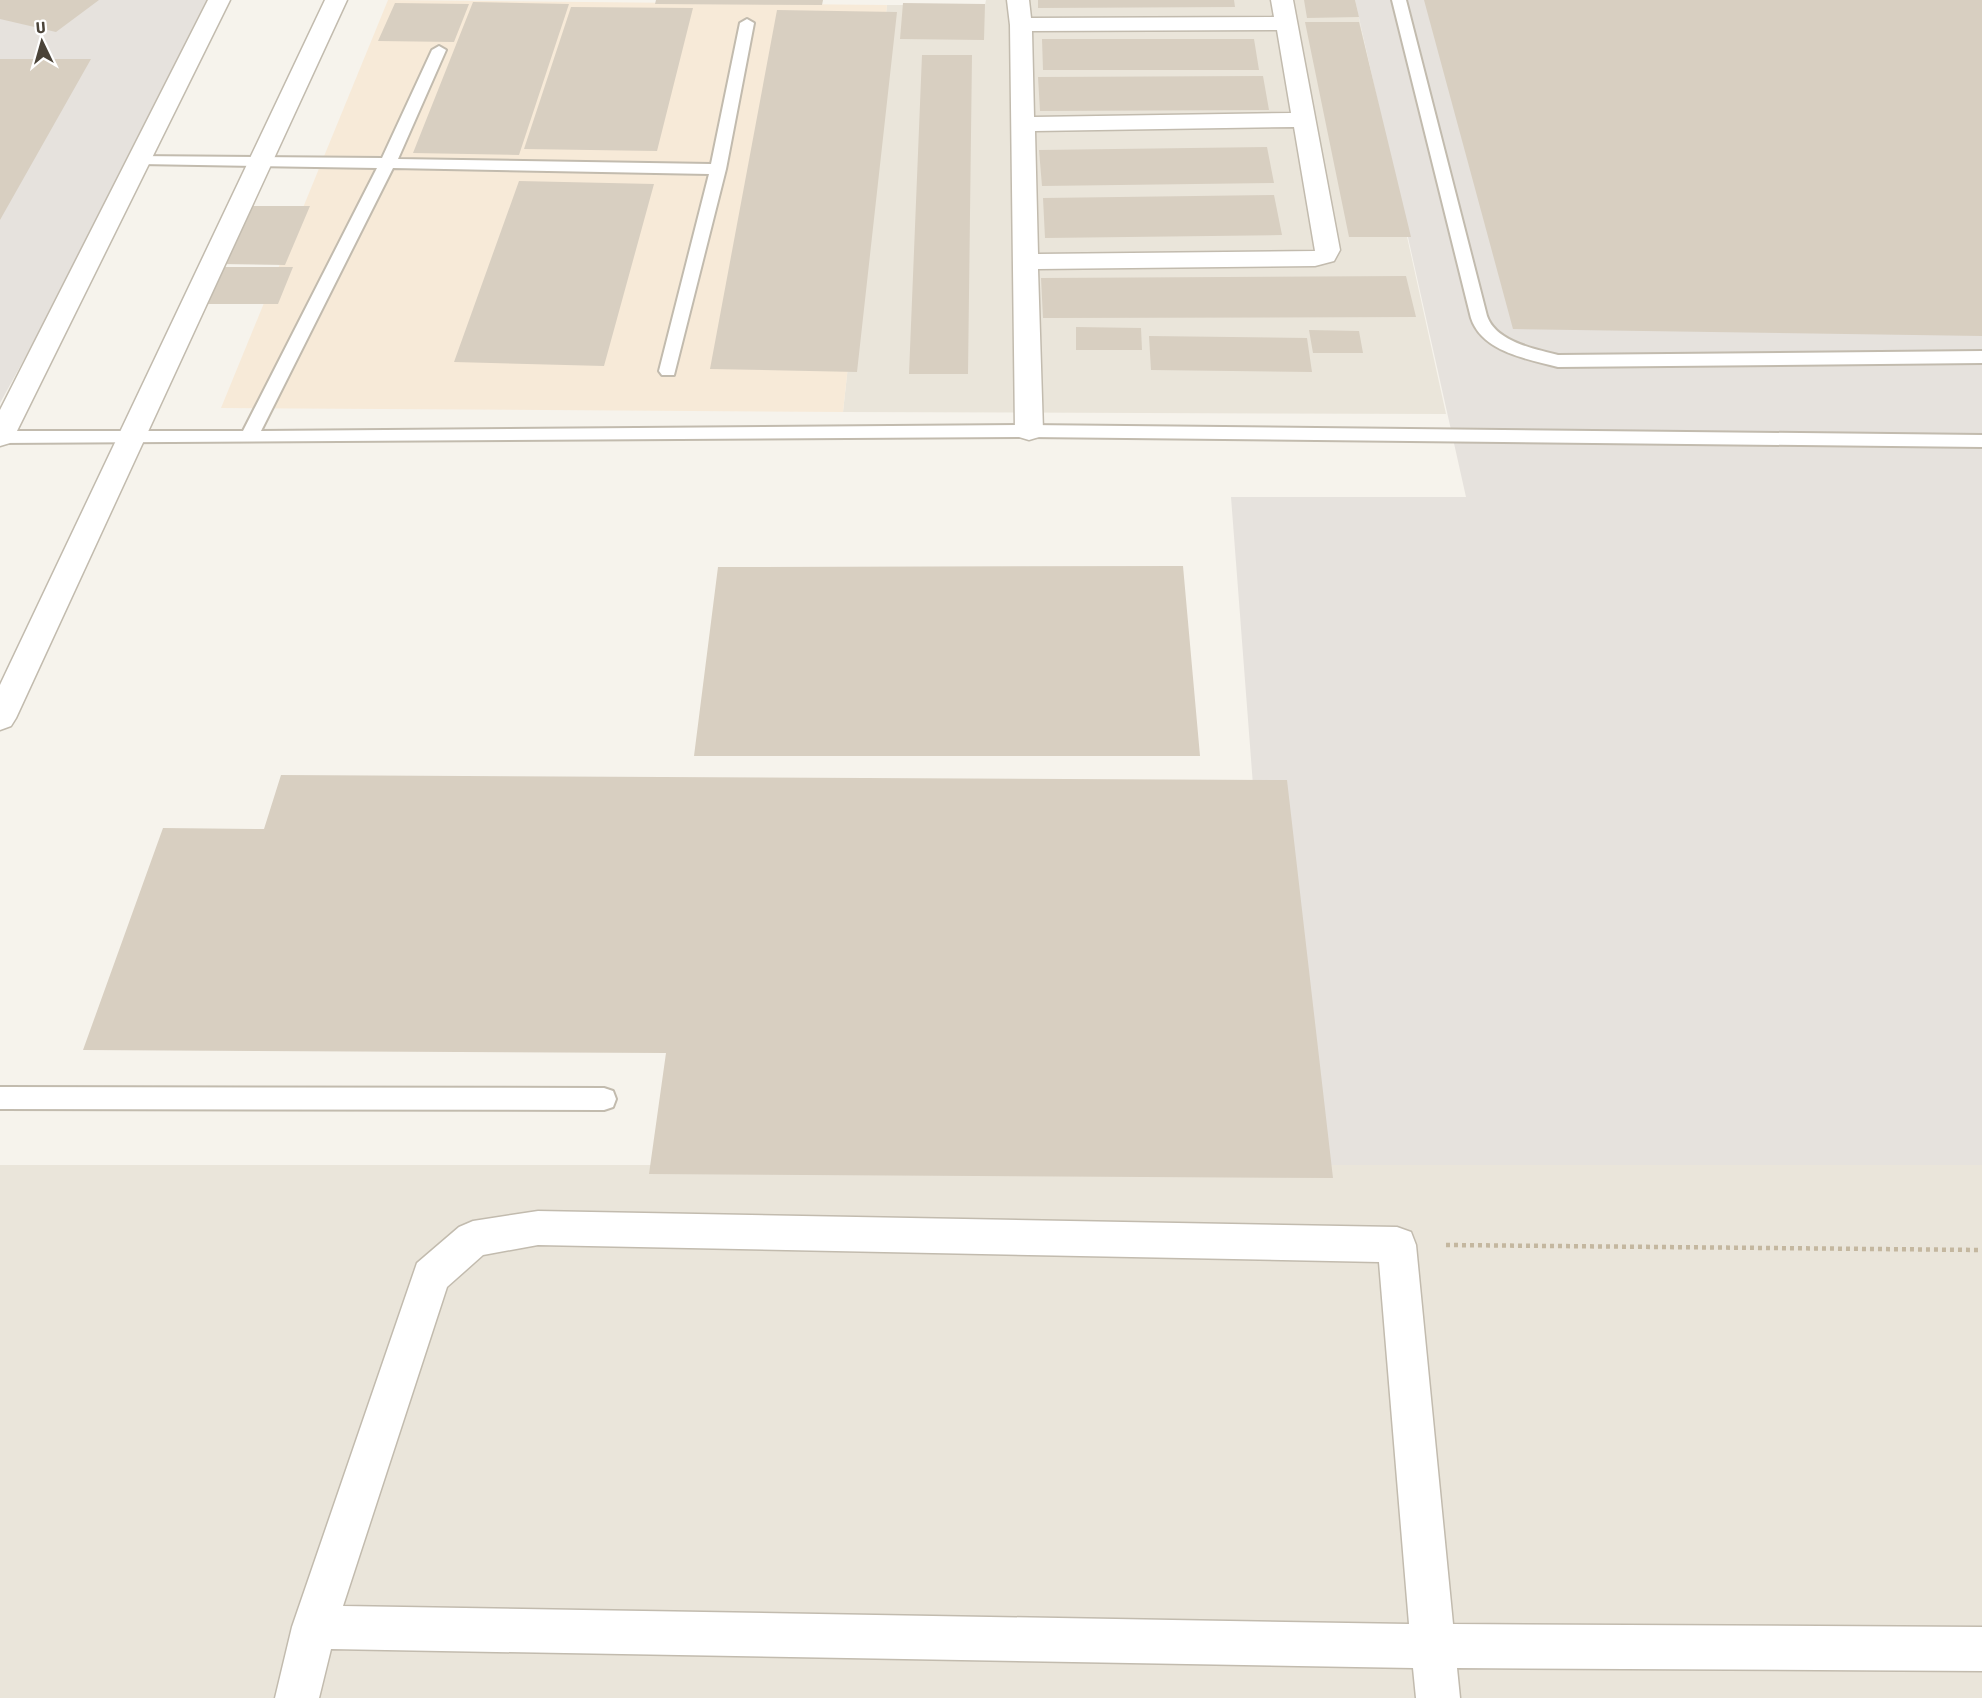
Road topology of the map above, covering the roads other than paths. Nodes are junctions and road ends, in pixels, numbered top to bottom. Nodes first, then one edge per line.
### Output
1 (219, 0) edge
2 (336, 0) edge
3 (1018, 0) edge
4 (1282, 0) edge
5 (1399, 0) edge
6 (1287, 23) junction
7 (747, 24) dead end
8 (1021, 25) junction
9 (439, 50) dead end
10 (1305, 120) junction
11 (1022, 124) junction
12 (140, 159) junction
13 (262, 160) junction
14 (388, 162) junction
15 (718, 169) junction
16 (1026, 262) junction
17 (1982, 357) edge
18 (668, 371) dead end
19 (1029, 430) junction
20 (0, 437) edge
21 (130, 437) junction
22 (249, 437) junction
23 (1982, 441) edge
24 (0, 718) edge
25 (0, 1098) edge
26 (604, 1099) dead end
27 (314, 1627) junction
28 (1432, 1646) junction
29 (1982, 1649) edge
30 (297, 1698) edge
31 (1438, 1698) edge

1 - 12 street
2 - 13 street
3 - 8 street
4 - 6 street
5 - 17 lane
6 - 8 street
6 - 10 street
7 - 15 lane
8 - 11 street
9 - 14 lane
10 - 11 street
10 - 16 street
11 - 16 street
12 - 13 lane
12 - 20 street
13 - 14 lane
13 - 21 street
14 - 15 lane
14 - 22 lane
15 - 18 lane
16 - 19 street
19 - 22 lane
19 - 23 lane
20 - 21 lane
21 - 22 lane
21 - 24 street
25 - 26 lane
27 - 28 street
27 - 28 street
27 - 30 street
28 - 29 street
28 - 31 street

